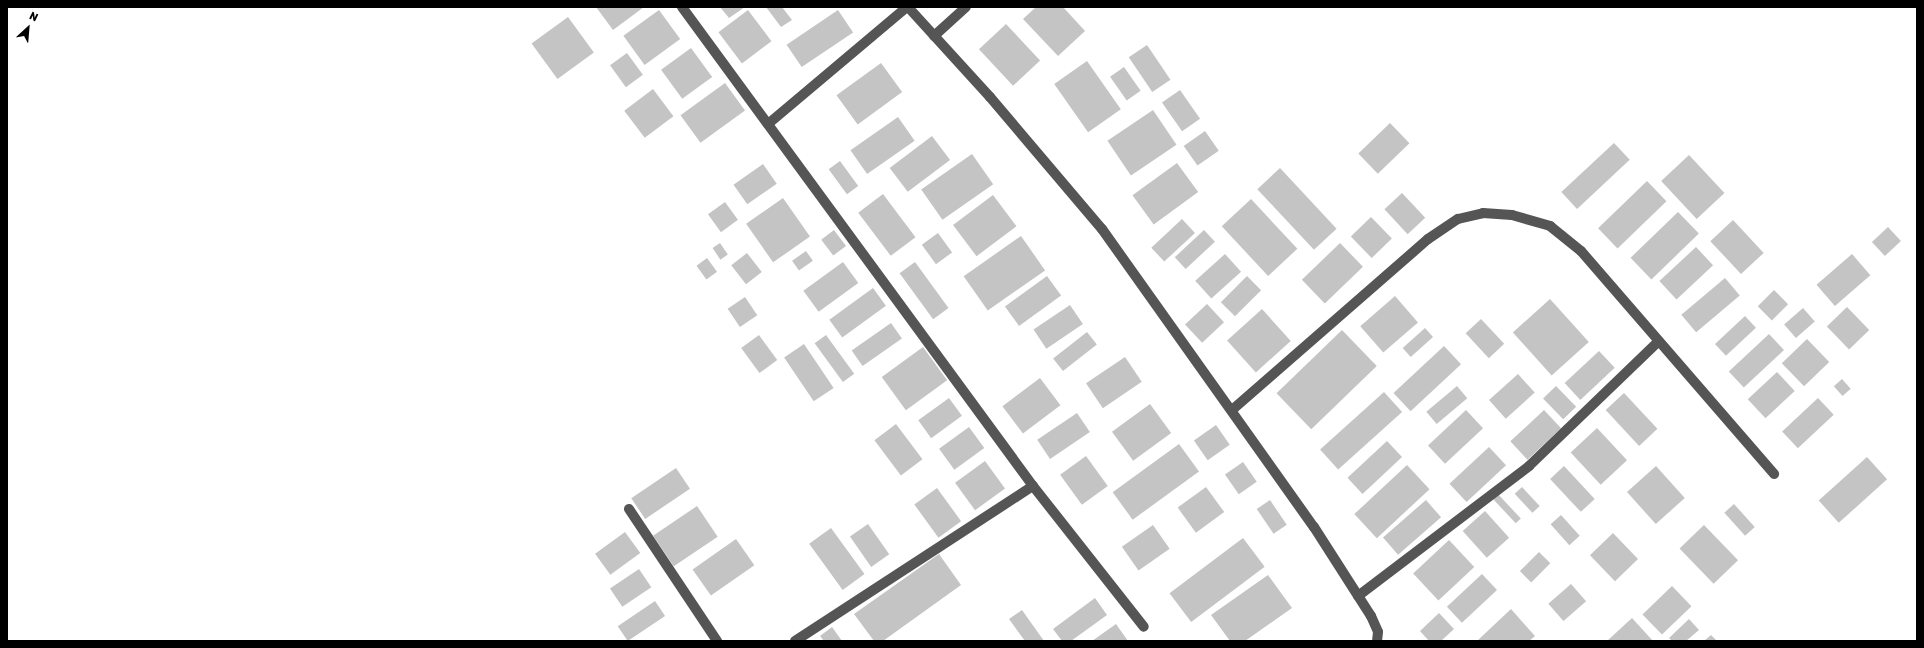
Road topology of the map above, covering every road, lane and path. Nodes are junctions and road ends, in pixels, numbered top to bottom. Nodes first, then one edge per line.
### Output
1 (682, 7) edge
2 (908, 7) edge
3 (966, 7) edge
4 (934, 36) junction
5 (768, 124) junction
6 (1659, 341) junction
7 (1232, 410) junction
8 (1774, 474) dead end
9 (1033, 486) junction
10 (629, 509) dead end
11 (1358, 596) junction
12 (1144, 627) dead end
13 (717, 641) edge
14 (795, 641) edge
15 (1377, 641) edge

1 - 5 street
2 - 4 street
2 - 5 street
3 - 4 street
4 - 7 street
5 - 9 street
6 - 7 street
6 - 8 street
6 - 11 street
7 - 11 street
9 - 12 street
9 - 14 street
10 - 13 street
11 - 15 street

